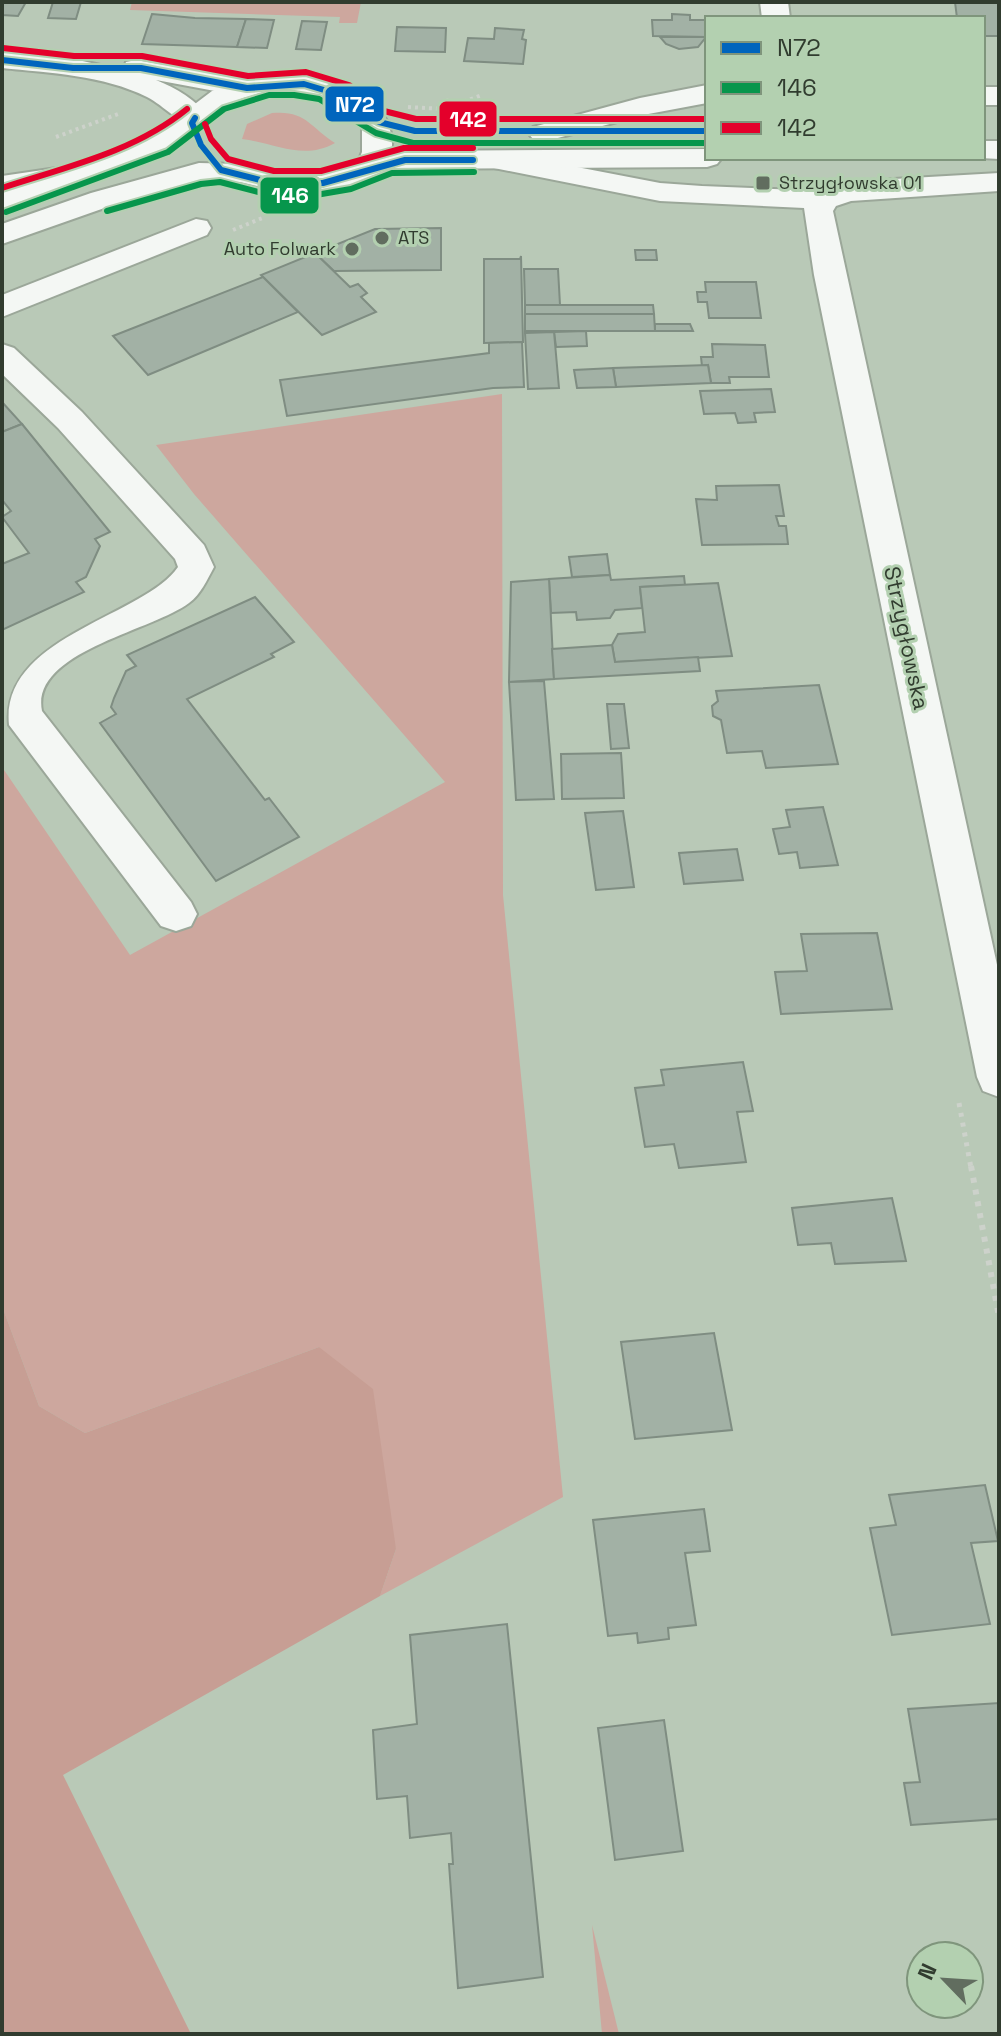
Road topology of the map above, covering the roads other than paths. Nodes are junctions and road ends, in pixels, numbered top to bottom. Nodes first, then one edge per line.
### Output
1 (2, 60) edge
2 (73, 68) junction
3 (247, 88) junction
4 (705, 94) edge
5 (193, 120) junction
6 (375, 120) junction
7 (705, 131) edge
8 (543, 133) junction
9 (705, 158) edge
10 (494, 160) junction
11 (370, 168) junction
12 (221, 170) junction
13 (77, 174) junction
14 (999, 182) edge
15 (2, 185) edge
16 (823, 200) junction
17 (2, 201) edge
18 (196, 228) dead end
19 (2, 235) edge
20 (2, 307) edge
21 (2, 355) edge
22 (176, 914) dead end
23 (999, 1077) edge

1 - 2 street
2 - 3 street
2 - 5 street
3 - 5 street
3 - 6 street
4 - 8 street
5 - 12 street
5 - 13 street
6 - 8 street
6 - 11 street
7 - 8 street
9 - 10 street
10 - 11 street
10 - 16 street
11 - 12 street
12 - 19 street
13 - 15 street
13 - 17 street
14 - 16 street
16 - 23 street, Strzygłowska
18 - 20 street
21 - 22 street

